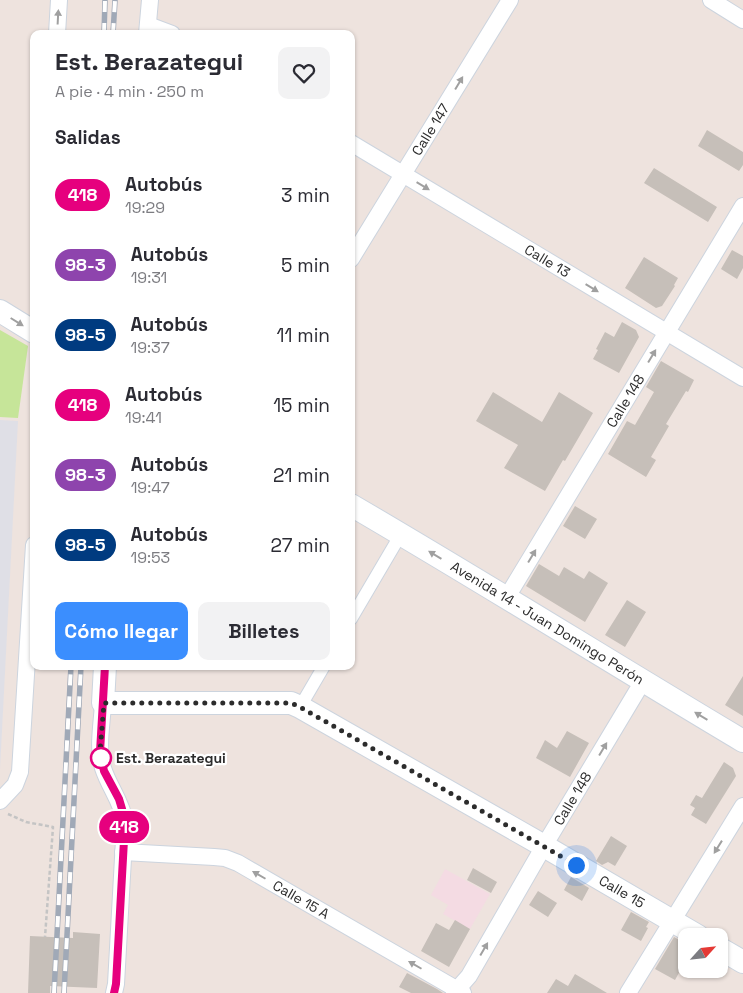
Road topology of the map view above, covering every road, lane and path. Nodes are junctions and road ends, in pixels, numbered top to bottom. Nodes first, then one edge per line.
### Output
1 (59, 0) edge
2 (150, 0) edge
3 (510, 0) edge
4 (710, 0) edge
5 (743, 20) edge
6 (148, 29) edge
7 (58, 30) edge
8 (355, 145) edge
9 (404, 175) junction
10 (743, 206) edge
11 (355, 253) edge
12 (0, 311) edge
13 (30, 330) edge
14 (666, 333) junction
15 (743, 378) edge
16 (355, 507) edge
17 (401, 534) junction
18 (507, 598) junction
19 (30, 609) edge
20 (355, 613) edge
21 (105, 670) edge
22 (322, 670) edge
23 (643, 681) junction
24 (104, 703) junction
25 (300, 707) junction
26 (743, 741) edge
27 (743, 806) edge
28 (4, 808) edge
29 (544, 846) junction
30 (123, 852) junction
31 (672, 921) junction
32 (684, 928) edge
33 (45, 937) dead end
34 (728, 953) edge
35 (743, 962) edge
36 (458, 992) edge
37 (114, 993) edge
38 (628, 993) edge

7 -> 1 street
2 - 6 street
9 -> 3 street, Calle 147
4 - 5 street
8 - 9 street, Calle 13
9 - 11 street, Calle 147
9 -> 14 street, Calle 13
10 - 14 street, Calle 148
12 -> 13 main road
14 - 15 street, Calle 13
18 -> 14 street, Calle 148
16 - 17 main road, Avenida 14 - Juan Domingo Perón
18 -> 17 main road, Avenida 14 - Juan Domingo Perón
17 - 20 street
18 - 23 main road, Avenida 14 - Juan Domingo Perón
19 - 28 street
21 - 24 main road
22 - 25 street
26 -> 23 main road, Avenida 14 - Juan Domingo Perón
29 -> 23 street, Calle 148
24 - 25 main road, Calle 15
24 - 30 street
25 - 29 main road, Calle 15
27 -> 31 street
28 - 33 path
29 - 31 main road, Calle 15
36 -> 29 street, Calle 148
36 -> 30 street, Calle 15 A
30 - 37 street
31 - 32 main road, Calle 15
31 - 38 street
34 - 35 main road

